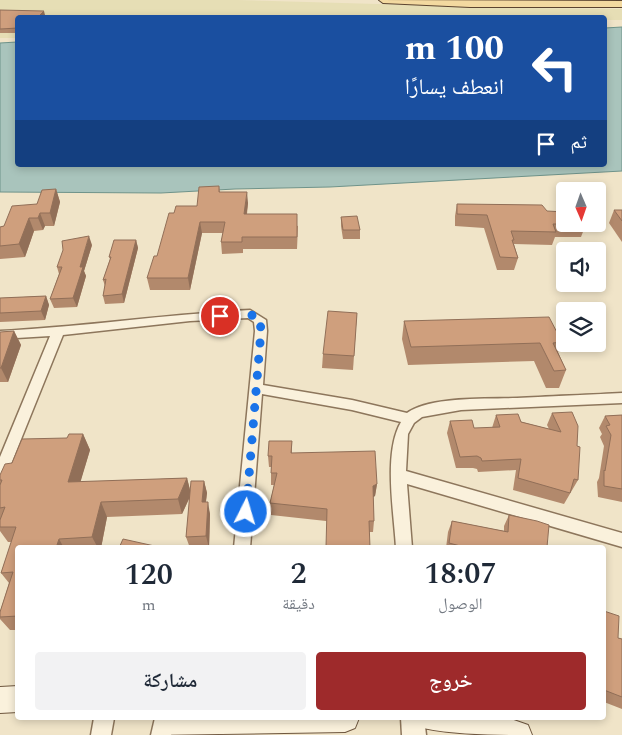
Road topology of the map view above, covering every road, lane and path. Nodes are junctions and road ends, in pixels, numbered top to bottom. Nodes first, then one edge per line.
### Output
1 (383, 0) edge
2 (475, 0) edge
3 (622, 3) edge
4 (58, 332) junction
5 (0, 335) edge
6 (256, 388) junction
7 (622, 398) edge
8 (409, 419) junction
9 (0, 474) edge
10 (399, 475) junction
11 (622, 540) edge
12 (242, 545) edge
13 (404, 545) edge
14 (15, 699) edge
15 (0, 700) edge
16 (104, 720) edge
17 (165, 720) edge
18 (215, 720) edge
19 (413, 720) edge
20 (446, 720) edge
21 (101, 735) edge
22 (161, 735) edge
23 (166, 735) edge
24 (414, 735) edge
25 (518, 735) edge

1 - 3 main road
2 - 3 main road
4 - 5 street
4 - 6 street
4 - 9 street
6 - 8 street
6 - 12 street
7 - 8 street
8 - 10 street
10 - 11 street
10 - 13 street
14 - 15 main road
16 - 21 street
17 - 22 street
18 - 23 main road
19 - 24 street
20 - 25 main road

